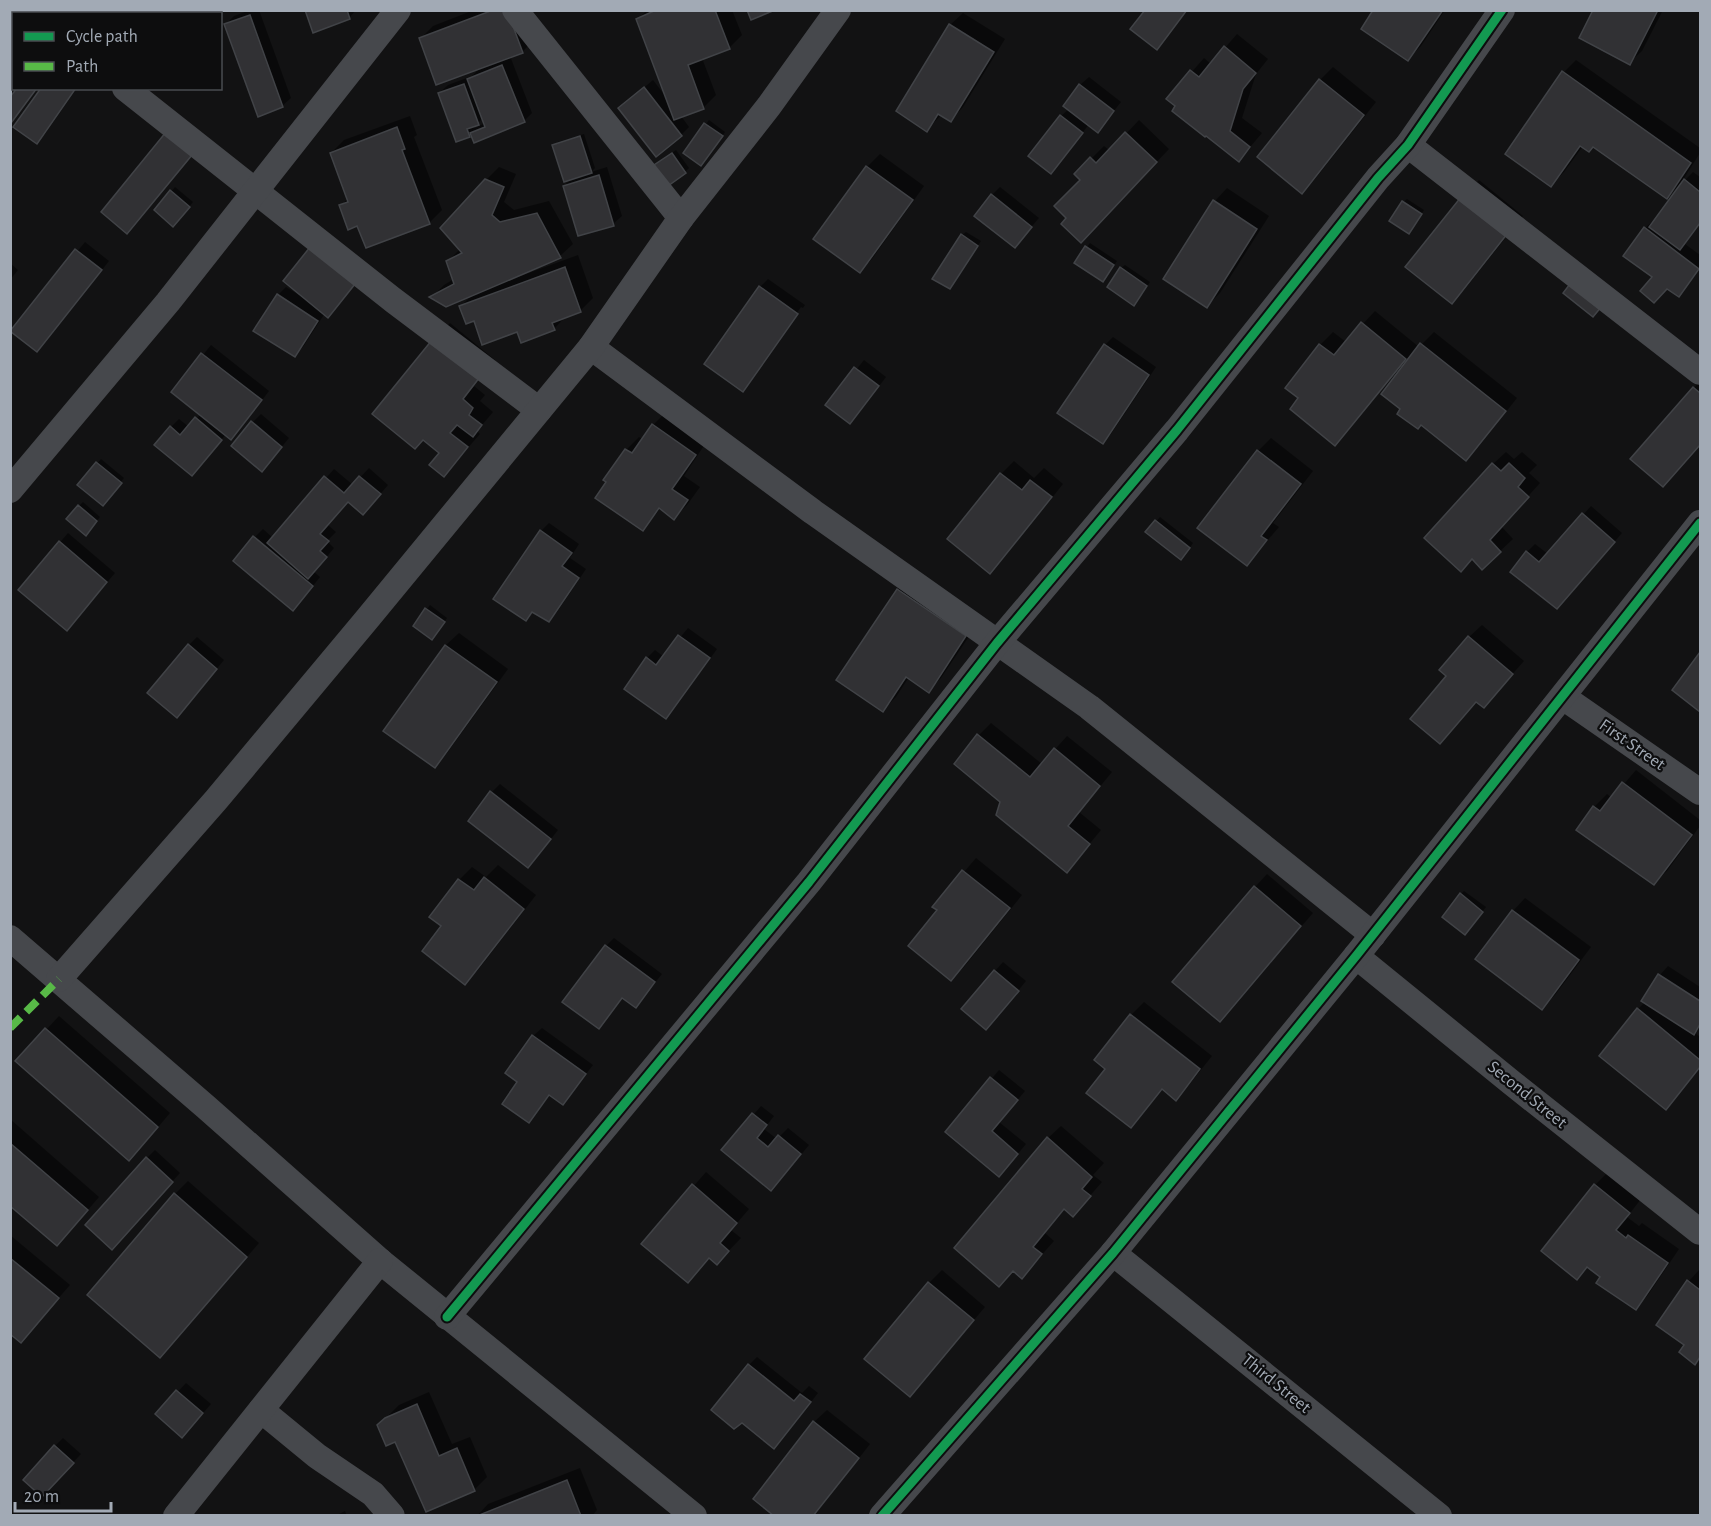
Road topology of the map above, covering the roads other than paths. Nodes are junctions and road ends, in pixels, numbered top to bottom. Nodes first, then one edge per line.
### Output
1 (398, 10) edge
2 (515, 10) edge
3 (1502, 10) edge
4 (834, 12) edge
5 (128, 90) edge
6 (1408, 145) junction
7 (256, 192) junction
8 (681, 218) junction
9 (591, 347) junction
10 (1701, 372) edge
11 (539, 410) junction
12 (10, 490) edge
13 (1701, 523) edge
14 (997, 643) junction
15 (1563, 697) junction
16 (1701, 792) edge
17 (1373, 935) junction
18 (10, 938) edge
19 (1356, 956) junction
20 (60, 979) junction
21 (1701, 1232) edge
22 (1113, 1253) junction
23 (380, 1261) junction
24 (447, 1317) junction
25 (261, 1410) junction
26 (176, 1515) edge
27 (392, 1515) edge
28 (694, 1515) edge
29 (882, 1515) edge
30 (1439, 1515) edge

1 - 7 street
2 - 8 street
3 - 6 street
4 - 8 street
5 - 7 street
6 - 10 street
6 - 14 street
7 - 11 street
7 - 12 street
8 - 9 street
9 - 11 street
9 - 14 street
11 - 20 street
13 - 15 street
14 - 17 street
14 - 24 street
15 - 16 street, First Street
15 - 17 street
17 - 19 street
18 - 20 street
19 - 21 street, Second Street
19 - 22 street
20 - 23 street
22 - 29 street
22 - 30 street, Third Street
23 - 24 street
23 - 25 street
24 - 28 street
25 - 26 street
25 - 27 street

